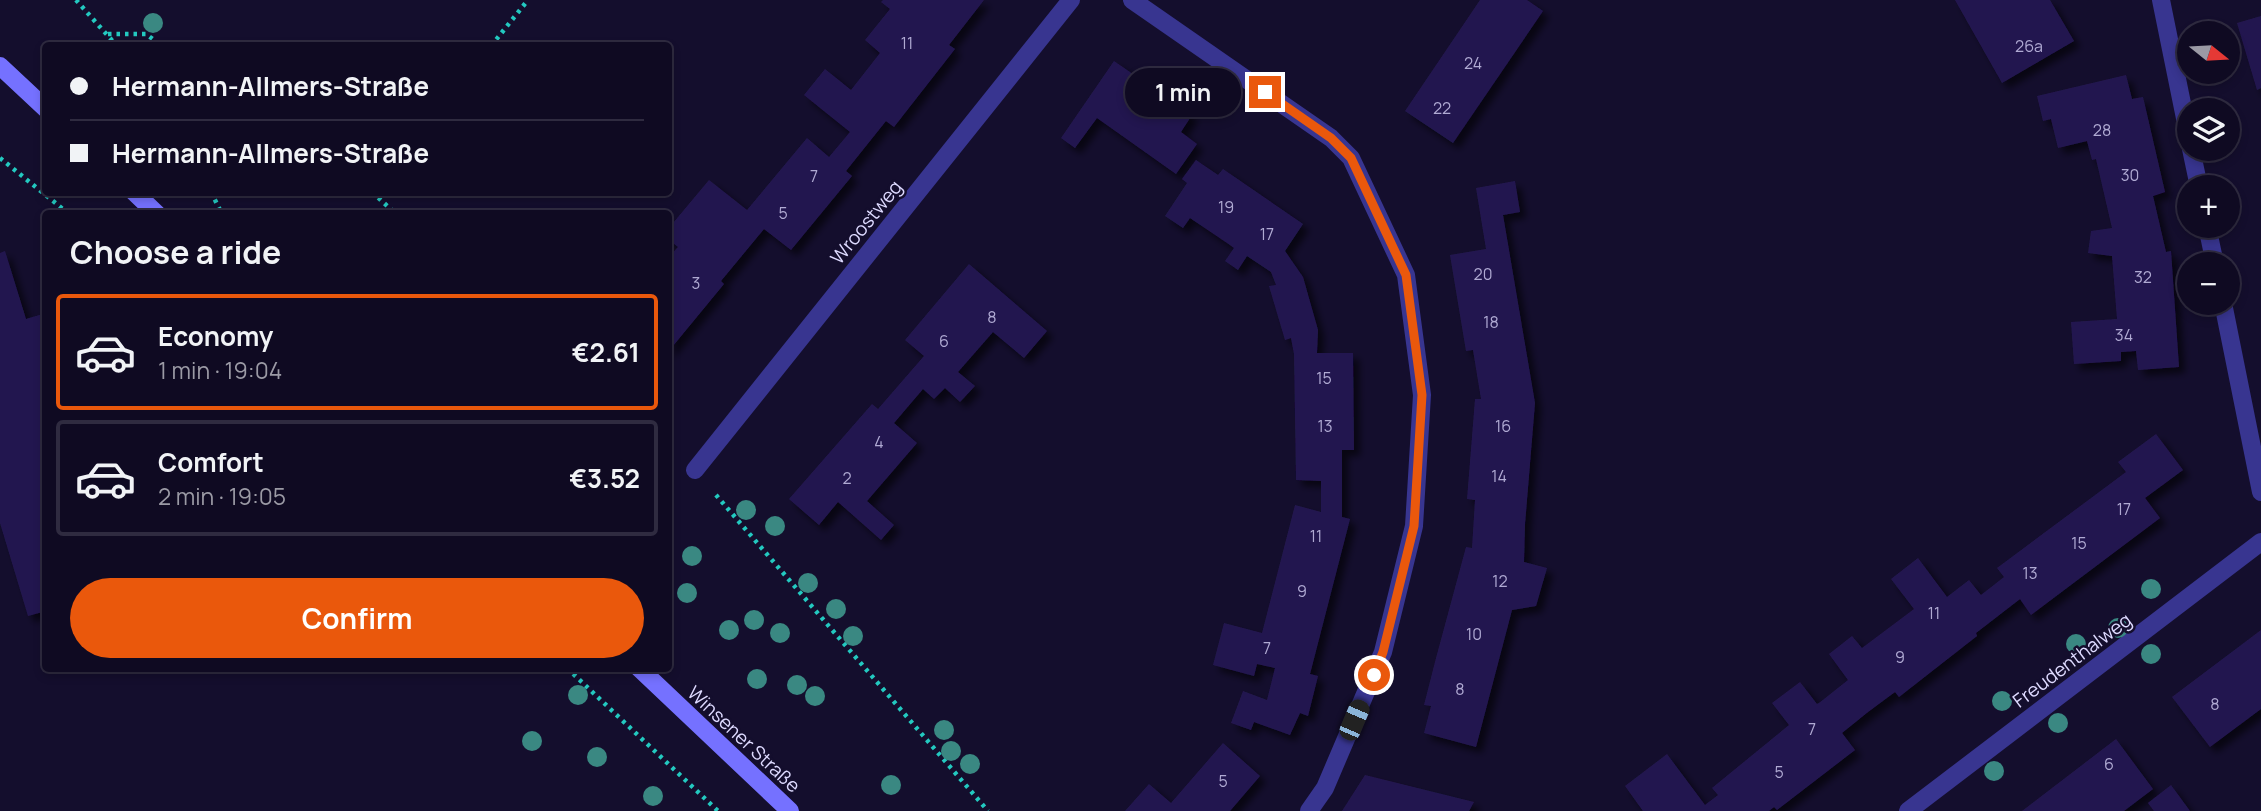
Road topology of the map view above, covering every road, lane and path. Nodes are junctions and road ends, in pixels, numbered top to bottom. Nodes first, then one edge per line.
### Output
1 (76, 0) edge
2 (528, 0) edge
3 (1071, 0) edge
4 (1132, 0) edge
5 (2161, 0) edge
6 (107, 34) junction
7 (114, 42) edge
8 (157, 42) edge
9 (494, 42) edge
10 (0, 66) edge
11 (2181, 98) edge
12 (42, 105) edge
13 (0, 158) edge
14 (42, 192) edge
15 (47, 196) edge
16 (138, 196) edge
17 (376, 196) edge
18 (64, 210) edge
19 (153, 210) edge
20 (392, 210) edge
21 (2225, 315) edge
22 (695, 470) joint
23 (2261, 492) edge
24 (2261, 542) edge
25 (571, 672) edge
26 (643, 672) edge
27 (718, 811) edge
28 (790, 811) edge
29 (988, 811) edge
30 (1309, 811) edge
31 (1908, 811) edge

1 - 6 path
2 - 9 path
3 - 22 street, Wroostweg
4 - 30 street
5 - 11 street
6 - 7 path
6 - 8 path
10 - 12 main road
13 - 14 path
15 - 18 path
16 - 19 main road
17 - 20 path
21 - 23 street
22 - 29 path
24 - 31 street, Freudenthalweg
25 - 27 path
26 - 28 main road, Winsener Straße

